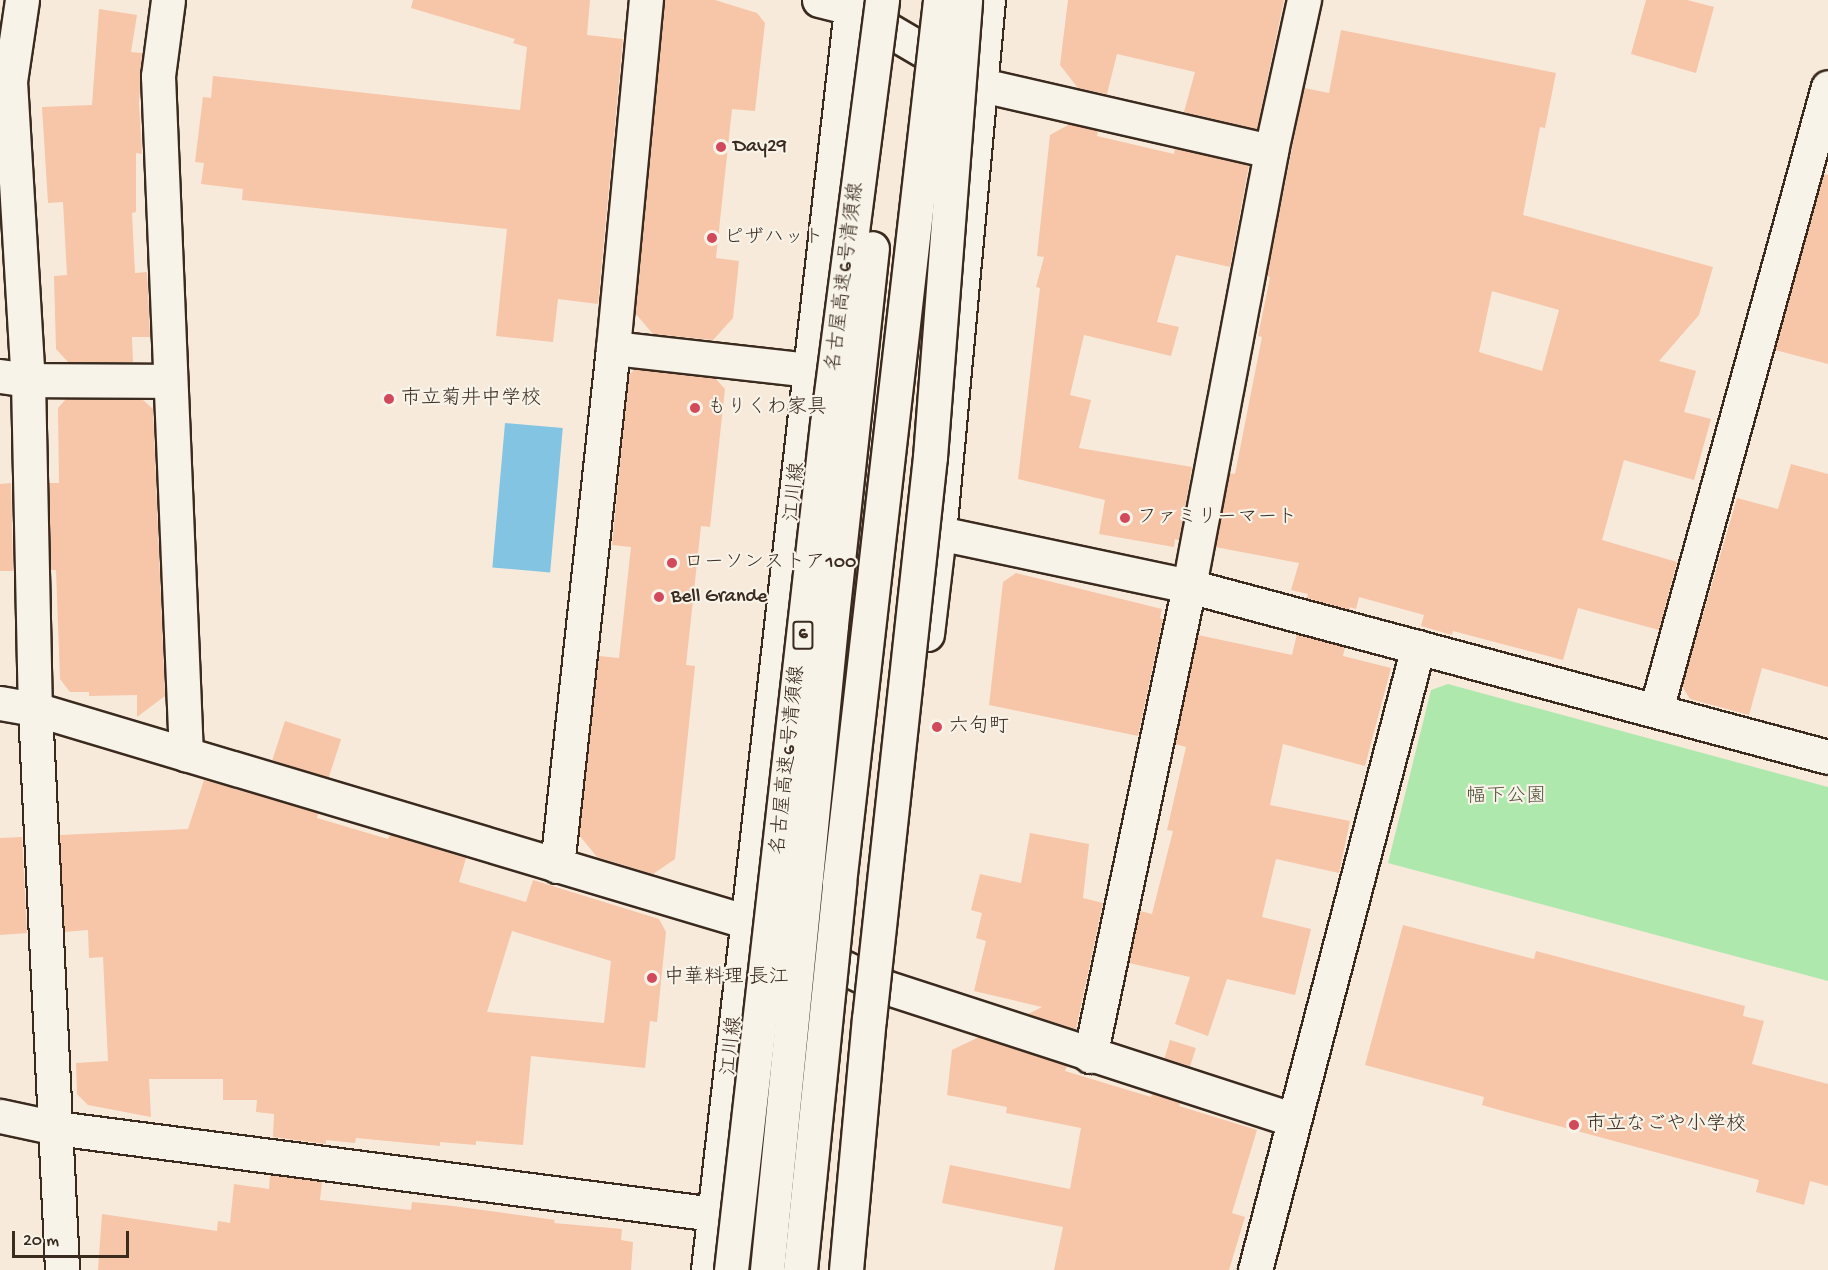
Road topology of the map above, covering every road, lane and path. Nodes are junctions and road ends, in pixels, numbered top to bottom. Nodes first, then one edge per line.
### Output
1 (21, 0) edge
2 (168, 0) edge
3 (646, 0) edge
4 (819, 0) edge
5 (900, 0) edge
6 (940, 0) edge
7 (965, 0) edge
8 (988, 0) edge
9 (1304, 0) edge
10 (862, 3) edge
11 (5, 80) edge
12 (982, 85) junction
13 (1828, 87) edge
14 (1271, 151) junction
15 (613, 348) junction
16 (810, 370) junction
17 (14, 378) edge
18 (170, 381) junction
19 (939, 533) junction
20 (1189, 586) junction
21 (1418, 647) junction
22 (0, 703) edge
23 (35, 709) junction
24 (1656, 710) junction
25 (186, 753) junction
26 (1828, 757) edge
27 (557, 866) junction
28 (748, 922) junction
29 (885, 987) junction
30 (1090, 1056) junction
31 (0, 1116) edge
32 (1294, 1120) junction
33 (56, 1128) junction
34 (714, 1214) junction
35 (62, 1270) edge
36 (708, 1270) edge
37 (731, 1270) edge
38 (767, 1270) edge
39 (800, 1270) edge
40 (846, 1270) edge
41 (858, 1270) edge
42 (1255, 1270) edge

1 - 11 main road
2 - 18 main road
3 - 15 main road
4 - 10 main road
5 - 38 main road, bridge
6 - 39 main road, bridge
7 - 40 main road, bridge
8 - 12 main road
9 - 14 main road
10 - 12 main road
10 - 16 main road, 江川線
10 - 37 main road, 名古屋高速6号清須線 / 6, bridge
11 - 17 main road
12 - 14 main road
12 - 19 main road
13 - 24 main road
14 - 20 main road
15 - 16 main road
15 - 27 main road
16 - 28 main road, 江川線
17 - 18 main road
17 - 23 main road
18 - 25 main road
19 - 20 main road
19 - 29 main road
20 - 21 main road
20 - 30 main road
21 - 24 main road
21 - 32 main road
22 - 23 main road
23 - 25 main road
23 - 33 main road
24 - 26 main road
25 - 27 main road
27 - 28 main road
28 - 29 main road
28 - 34 main road, 江川線
29 - 30 main road
29 - 41 main road
30 - 32 main road
31 - 33 main road
32 - 42 main road
33 - 34 main road
33 - 35 main road
34 - 36 main road, 江川線

